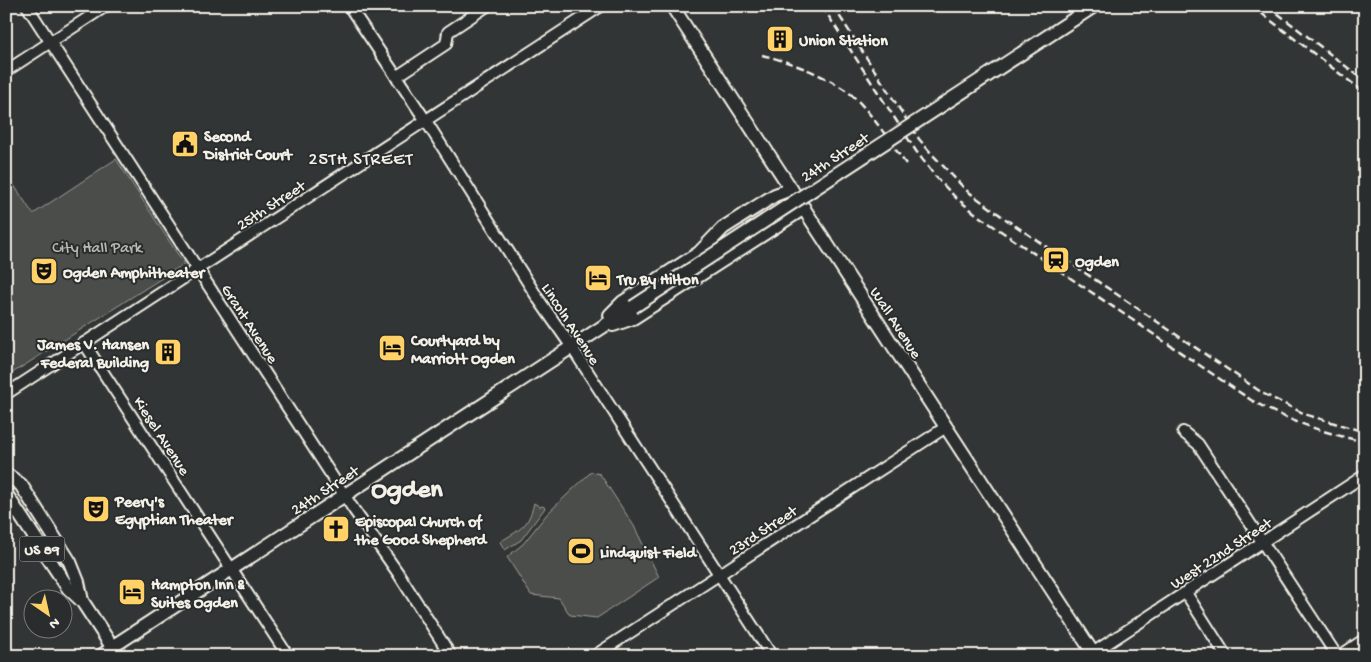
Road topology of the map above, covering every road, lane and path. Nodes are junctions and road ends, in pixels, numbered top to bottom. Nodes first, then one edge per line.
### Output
1 (27, 6) edge
2 (106, 6) edge
3 (349, 6) edge
4 (487, 6) edge
5 (601, 6) edge
6 (672, 6) edge
7 (1094, 6) edge
8 (51, 42) junction
9 (6, 71) edge
10 (396, 77) junction
11 (426, 121) junction
12 (791, 188) junction
13 (804, 208) junction
14 (198, 269) junction
15 (592, 333) junction
16 (84, 343) junction
17 (571, 346) junction
18 (6, 394) edge
19 (946, 427) junction
20 (1182, 432) dead end
21 (6, 474) edge
22 (1364, 475) edge
23 (6, 494) edge
24 (344, 496) junction
25 (1263, 542) junction
26 (232, 568) junction
27 (718, 575) junction
28 (1186, 593) junction
29 (82, 601) junction
30 (1365, 639) edge
31 (115, 651) edge
32 (1092, 655) edge
33 (99, 656) edge
34 (288, 656) edge
35 (451, 656) edge
36 (594, 656) edge
37 (772, 656) edge
38 (1226, 656) edge
39 (1338, 656) edge

1 - 8 street, Grant Avenue
2 - 8 street
3 - 10 street, Lincoln Avenue
4 - 10 street
5 - 11 street, 25th Street
6 - 12 main road, Wall Avenue
7 - 15 main road, 24th Street, bridge
8 - 9 street
8 - 14 street, Grant Avenue
10 - 11 street, Lincoln Avenue
11 - 14 street, 25th Street
11 - 17 street, Lincoln Avenue
12 - 13 main road, Wall Avenue
12 - 15 main road, 24th Street
13 - 15 main road, 24th Street
13 - 19 main road, Wall Avenue
14 - 16 street, 25th Street
14 - 24 street, Grant Avenue
15 - 17 main road, 24th Street
16 - 18 street, 25th Street
16 - 26 street, Kiesel Avenue
17 - 24 main road, 24th Street
17 - 27 street, Lincoln Avenue
19 - 27 street, 23rd Street
19 - 32 main road, Wall Avenue
20 - 25 street
21 - 29 main road, US 89
22 - 25 street, West 22nd Street
23 - 29 main road, US 89
24 - 26 main road, 24th Street
24 - 35 street, Grant Avenue
25 - 28 street, West 22nd Street
25 - 39 street
26 - 31 main road, 24th Street
26 - 34 street, Kiesel Avenue
27 - 36 street, 23rd Street
27 - 37 street, Lincoln Avenue
28 - 32 street, West 22nd Street
28 - 38 street
29 - 31 main road, US 89
30 - 39 street
31 - 33 street, 24th Street

